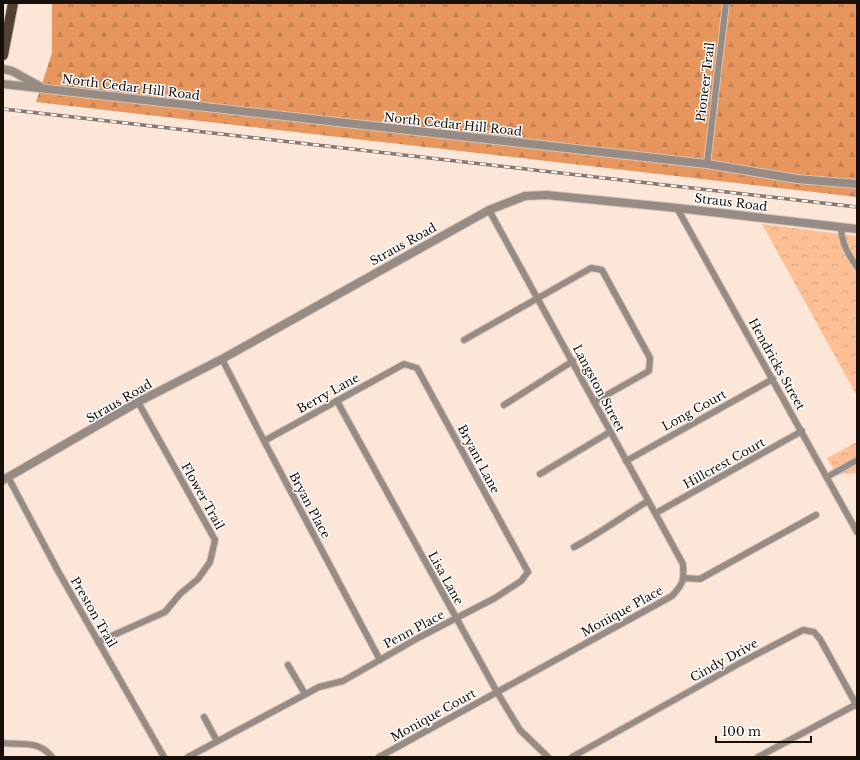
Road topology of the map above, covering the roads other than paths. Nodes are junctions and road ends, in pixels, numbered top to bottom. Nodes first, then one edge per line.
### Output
1 (14, 3) edge
2 (726, 3) edge
3 (3, 55) edge
4 (3, 70) edge
5 (3, 84) edge
6 (46, 89) junction
7 (707, 164) junction
8 (857, 184) edge
9 (677, 208) junction
10 (489, 210) junction
11 (840, 228) junction
12 (857, 229) edge
13 (857, 267) edge
14 (538, 299) junction
15 (464, 340) dead end
16 (222, 359) junction
17 (573, 361) junction
18 (404, 364) joint
19 (773, 379) junction
20 (337, 401) junction
21 (138, 402) junction
22 (594, 402) junction
23 (504, 405) dead end
24 (610, 432) junction
25 (802, 432) junction
26 (264, 441) junction
27 (857, 460) edge
28 (626, 461) junction
29 (540, 474) dead end
30 (827, 477) junction
31 (6, 478) edge
32 (648, 501) junction
33 (656, 513) junction
34 (816, 515) dead end
35 (857, 532) edge
36 (574, 547) dead end
37 (528, 572) joint
38 (684, 578) junction
39 (456, 619) junction
40 (98, 642) junction
41 (380, 660) junction
42 (288, 665) dead end
43 (497, 692) junction
44 (305, 694) junction
45 (857, 705) edge
46 (204, 717) dead end
47 (217, 741) junction
48 (3, 743) edge
49 (52, 757) edge
50 (164, 757) edge
51 (188, 757) edge
52 (379, 757) edge
53 (548, 757) edge
54 (572, 757) edge
55 (758, 757) edge

1 - 3 main road
2 - 7 street, Pioneer Trail
4 - 6 street, North Cedar Hill Road
5 - 6 street, North Cedar Hill Road
6 - 7 street, North Cedar Hill Road
7 - 8 street, North Cedar Hill Road
9 - 10 street, Straus Road
9 - 11 street, Straus Road
9 - 19 street, Hendricks Street
10 - 14 street, Langston Street
10 - 16 street, Straus Road
11 - 12 street, Straus Road
11 - 13 street
14 - 15 street
14 - 17 street, Langston Street
14 - 22 street
16 - 21 street, Straus Road
16 - 26 street, Bryan Place
17 - 22 street, Langston Street
17 - 23 street
18 - 20 street, Berry Lane
18 - 37 street, Bryant Lane
19 - 25 street, Hendricks Street
19 - 28 street, Long Court
20 - 26 street, Berry Lane
20 - 39 street, Lisa Lane
21 - 31 street, Straus Road
21 - 40 street, Flower Trail
22 - 24 street, Langston Street
24 - 28 street, Langston Street
24 - 29 street
25 - 30 street, Hendricks Street
25 - 33 street, Hillcrest Court
26 - 41 street, Bryan Place
27 - 30 street
28 - 32 street, Langston Street
30 - 35 street, Hendricks Street
31 - 40 street, Preston Trail
32 - 33 street, Langston Street
32 - 36 street
33 - 38 street, Langston Street
34 - 38 street
37 - 39 street, Penn Place
38 - 43 street, Monique Place
39 - 41 street, Penn Place
39 - 43 street, Lisa Lane
40 - 50 street, Preston Trail
41 - 44 street, Penn Place
42 - 44 street
43 - 52 street, Monique Court
43 - 53 street, Lisa Lane
44 - 47 street, Penn Place
45 - 54 street, Cindy Drive
45 - 55 street
46 - 47 street
47 - 51 street, Penn Place
48 - 49 street

